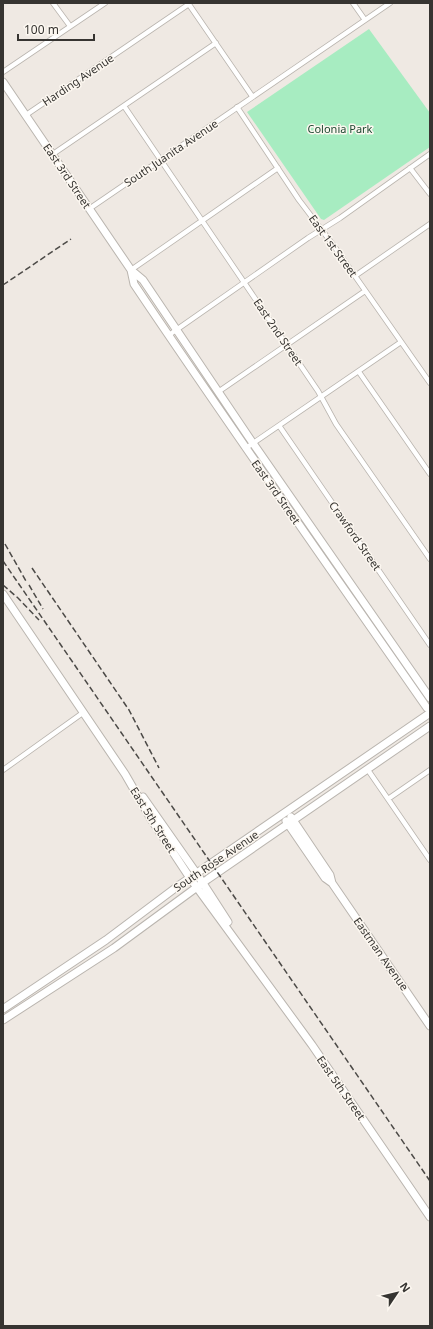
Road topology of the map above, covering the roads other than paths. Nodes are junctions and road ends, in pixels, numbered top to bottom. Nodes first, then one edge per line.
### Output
1 (53, 3) edge
2 (105, 3) edge
3 (188, 3) edge
4 (353, 3) edge
5 (390, 3) edge
6 (365, 20) junction
7 (70, 26) junction
8 (216, 43) junction
9 (3, 72) edge
10 (4, 85) edge
11 (252, 96) junction
12 (124, 106) junction
13 (237, 107) junction
14 (26, 115) junction
15 (53, 154) junction
16 (430, 154) edge
17 (160, 159) junction
18 (278, 168) junction
19 (410, 168) junction
20 (430, 194) edge
21 (89, 209) junction
22 (202, 221) junction
23 (430, 224) edge
24 (322, 230) junction
25 (131, 270) junction
26 (355, 276) junction
27 (244, 282) junction
28 (365, 291) junction
29 (176, 329) junction
30 (168, 335) junction
31 (401, 342) junction
32 (287, 344) junction
33 (359, 372) junction
34 (205, 373) junction
35 (197, 378) junction
36 (430, 383) edge
37 (218, 392) junction
38 (322, 398) junction
39 (280, 427) junction
40 (254, 444) junction
41 (246, 448) junction
42 (430, 474) edge
43 (430, 559) edge
44 (3, 594) edge
45 (430, 646) edge
46 (430, 698) edge
47 (430, 709) edge
48 (84, 712) junction
49 (430, 713) edge
50 (430, 726) edge
51 (3, 770) edge
52 (368, 770) junction
53 (430, 770) edge
54 (126, 776) junction
55 (388, 799) junction
56 (285, 814) junction
57 (291, 822) junction
58 (430, 860) edge
59 (197, 874) junction
60 (190, 878) junction
61 (203, 882) junction
62 (197, 887) junction
63 (101, 943) junction
64 (252, 960) junction
65 (57, 986) junction
66 (3, 1009) edge
67 (3, 1020) edge
68 (430, 1026) edge
69 (430, 1217) edge

1 - 7 street
2 - 7 street
3 - 8 street
3 - 14 street, Harding Avenue
4 - 6 street
5 - 6 street, South Juanita Avenue
6 - 11 street, South Juanita Avenue
7 - 9 street
8 - 11 street
8 - 12 street
10 - 14 main road, East 3rd Street
11 - 13 street, South Juanita Avenue
12 - 15 street
12 - 17 street, East 2nd Street
13 - 17 street, South Juanita Avenue
13 - 18 street, East 1st Street
14 - 15 main road, East 3rd Street
15 - 21 main road, East 3rd Street
16 - 19 street
17 - 21 street, South Juanita Avenue
17 - 22 street, East 2nd Street
18 - 22 street
18 - 24 street, East 1st Street
19 - 20 street
19 - 24 street
21 - 25 main road, East 3rd Street
22 - 25 street
22 - 27 street, East 2nd Street
23 - 26 street
24 - 26 street, East 1st Street
24 - 27 street
25 - 29 main road, East 3rd Street
25 - 30 main road, East 3rd Street
26 - 28 street, East 1st Street
27 - 29 street
27 - 32 street, East 2nd Street
28 - 31 street, East 1st Street
28 - 32 street
29 - 30 street
29 - 34 main road, East 3rd Street
30 - 35 main road, East 3rd Street
31 - 33 street
31 - 36 street, East 1st Street
32 - 37 street
32 - 38 street, East 2nd Street
33 - 38 street
33 - 42 street
34 - 35 street
34 - 37 main road, East 3rd Street
35 - 41 main road, East 3rd Street
37 - 40 main road, East 3rd Street
38 - 39 street
38 - 43 street, East 2nd Street
39 - 40 street
39 - 45 street, Crawford Street
40 - 41 street
40 - 46 main road, East 3rd Street
41 - 47 main road, East 3rd Street
44 - 48 main road, East 5th Street
48 - 51 street
48 - 54 main road, East 5th Street
49 - 56 main road, South Rose Avenue
50 - 52 main road, South Rose Avenue
52 - 55 street
52 - 57 main road, South Rose Avenue
53 - 55 street
54 - 59 main road, East 5th Street
54 - 60 main road, East 5th Street
55 - 58 street
56 - 57 main road, Eastman Avenue
56 - 59 main road, South Rose Avenue
57 - 61 main road, South Rose Avenue
57 - 68 main road, Eastman Avenue
59 - 60 main road, South Rose Avenue
59 - 61 main road, East 5th Street
60 - 62 main road, East 5th Street
60 - 63 main road, South Rose Avenue
61 - 62 main road, South Rose Avenue
61 - 64 main road, East 5th Street
62 - 64 main road, East 5th Street
62 - 65 main road, South Rose Avenue
63 - 65 main road
63 - 66 main road, South Rose Avenue
64 - 69 main road, East 5th Street
65 - 67 main road, South Rose Avenue

